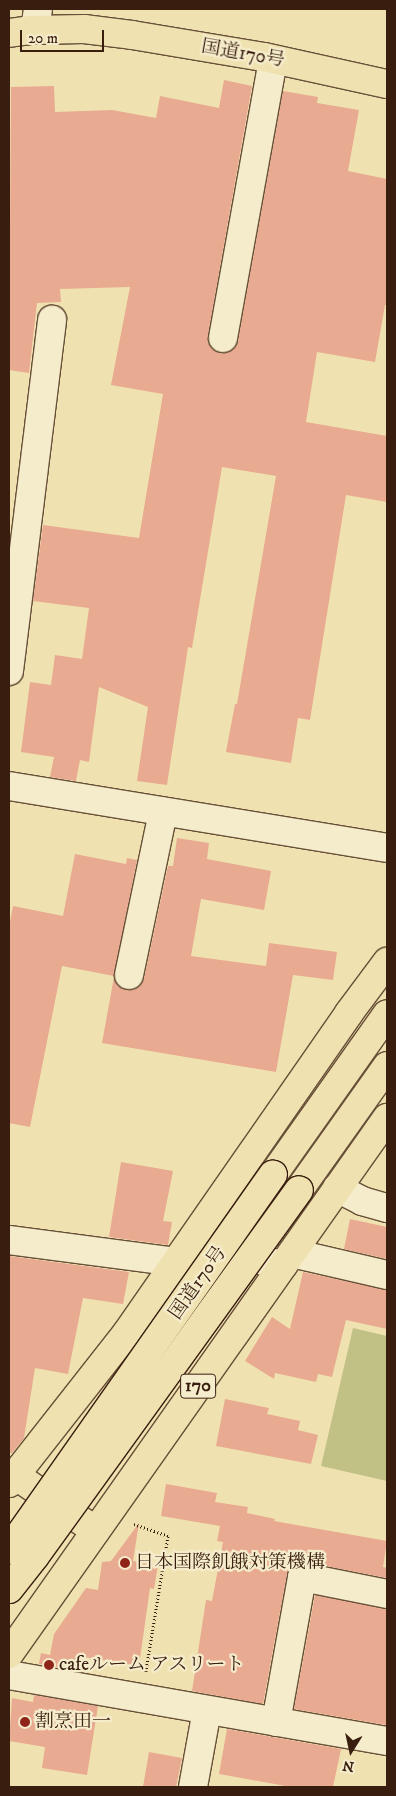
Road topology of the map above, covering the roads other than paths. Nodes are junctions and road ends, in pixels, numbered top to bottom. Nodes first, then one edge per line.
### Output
1 (27, 24) edge
2 (273, 59) junction
3 (387, 84) edge
4 (52, 320) dead end
5 (223, 338) dead end
6 (9, 671) edge
7 (9, 786) edge
8 (163, 812) junction
9 (387, 848) edge
10 (387, 962) edge
11 (129, 975) dead end
12 (387, 1014) edge
13 (387, 1066) edge
14 (387, 1118) edge
15 (337, 1188) junction
16 (387, 1208) edge
17 (9, 1240) edge
18 (181, 1254) junction
19 (287, 1259) junction
20 (387, 1275) edge
21 (12, 1479) edge
22 (96, 1531) junction
23 (9, 1550) edge
24 (9, 1589) edge
25 (387, 1594) edge
26 (9, 1654) edge
27 (9, 1676) edge
28 (207, 1710) junction
29 (276, 1722) junction
30 (387, 1741) edge
31 (193, 1787) edge

1 - 2 highway, 国道170号
2 - 3 highway, 国道170号
2 - 5 street
4 - 6 street
7 - 8 street
8 - 9 street
8 - 11 street
10 - 18 highway
12 - 23 highway, 国道170号, bridge
13 - 24 highway, 国道170号 / 170, bridge
14 - 15 highway, 170
15 - 16 street
15 - 19 highway, 170
17 - 18 street
18 - 19 street
18 - 21 highway
19 - 20 street
19 - 22 highway, 170
21 - 22 highway
22 - 26 highway, 170
25 - 29 street
27 - 28 street
28 - 29 street
28 - 31 street
29 - 30 street

